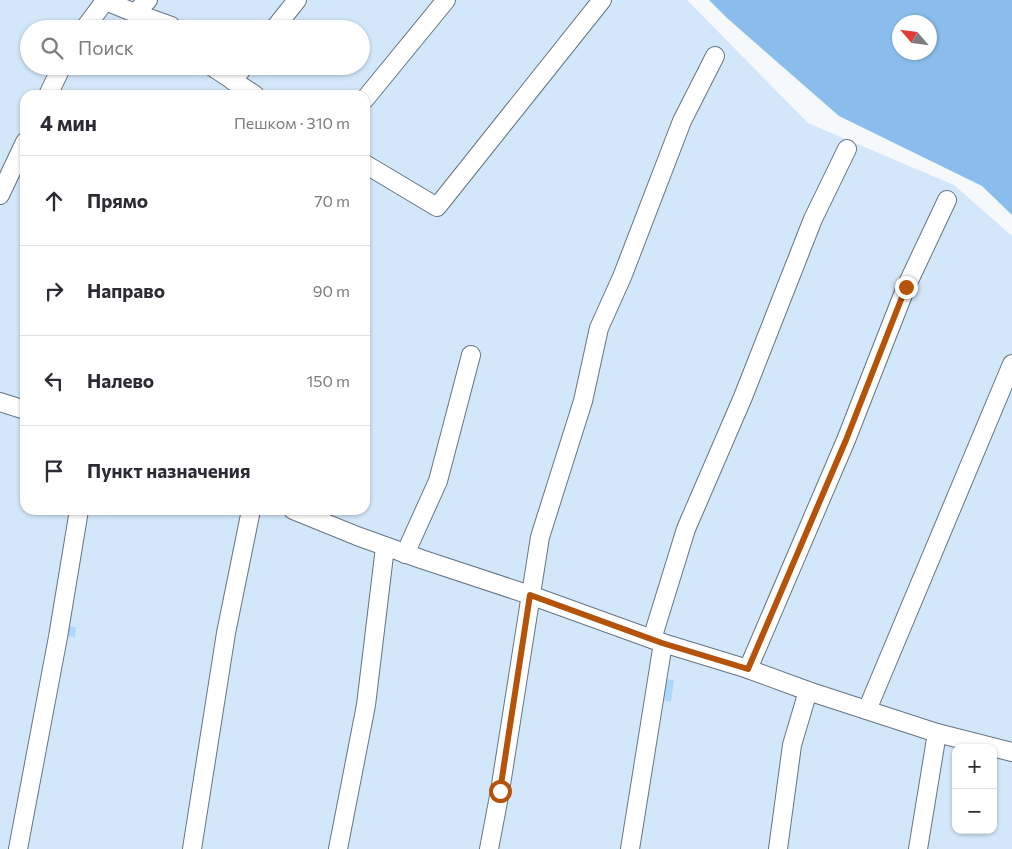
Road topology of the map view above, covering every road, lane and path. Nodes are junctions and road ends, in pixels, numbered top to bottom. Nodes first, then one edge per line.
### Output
1 (148, 0) edge
2 (296, 0) edge
3 (446, 0) edge
4 (602, 0) edge
5 (104, 1) edge
6 (134, 13) junction
7 (90, 20) edge
8 (154, 20) edge
9 (281, 20) edge
10 (714, 56) dead end
11 (58, 75) edge
12 (224, 75) edge
13 (237, 75) edge
14 (233, 81) junction
15 (50, 90) edge
16 (247, 90) edge
17 (370, 93) edge
18 (847, 149) dead end
19 (20, 153) edge
20 (370, 167) edge
21 (0, 195) edge
22 (947, 200) dead end
23 (471, 355) dead end
24 (1012, 364) edge
25 (0, 402) edge
26 (20, 408) edge
27 (78, 515) edge
28 (250, 515) edge
29 (305, 515) edge
30 (385, 547) junction
31 (405, 554) junction
32 (530, 595) junction
33 (657, 641) junction
34 (748, 669) junction
35 (808, 691) junction
36 (867, 710) junction
37 (937, 733) junction
38 (1012, 752) edge
39 (18, 849) edge
40 (192, 849) edge
41 (338, 849) edge
42 (488, 849) edge
43 (630, 849) edge
44 (778, 849) edge
45 (918, 849) edge

1 - 6 street
2 - 9 street
3 - 17 street
4 - 20 street
5 - 6 street
5 - 7 street
6 - 8 street
10 - 32 street
11 - 15 street
12 - 14 street
13 - 14 street
14 - 16 street
18 - 33 street
19 - 21 street
22 - 34 street
23 - 31 street
24 - 36 street
25 - 26 street
27 - 39 street
28 - 40 street
29 - 30 street
30 - 31 street
30 - 41 street
31 - 32 street
32 - 33 street
32 - 42 street
33 - 34 street
33 - 43 street
34 - 35 street
35 - 36 street
35 - 44 street
36 - 37 street
37 - 38 street
37 - 45 street

